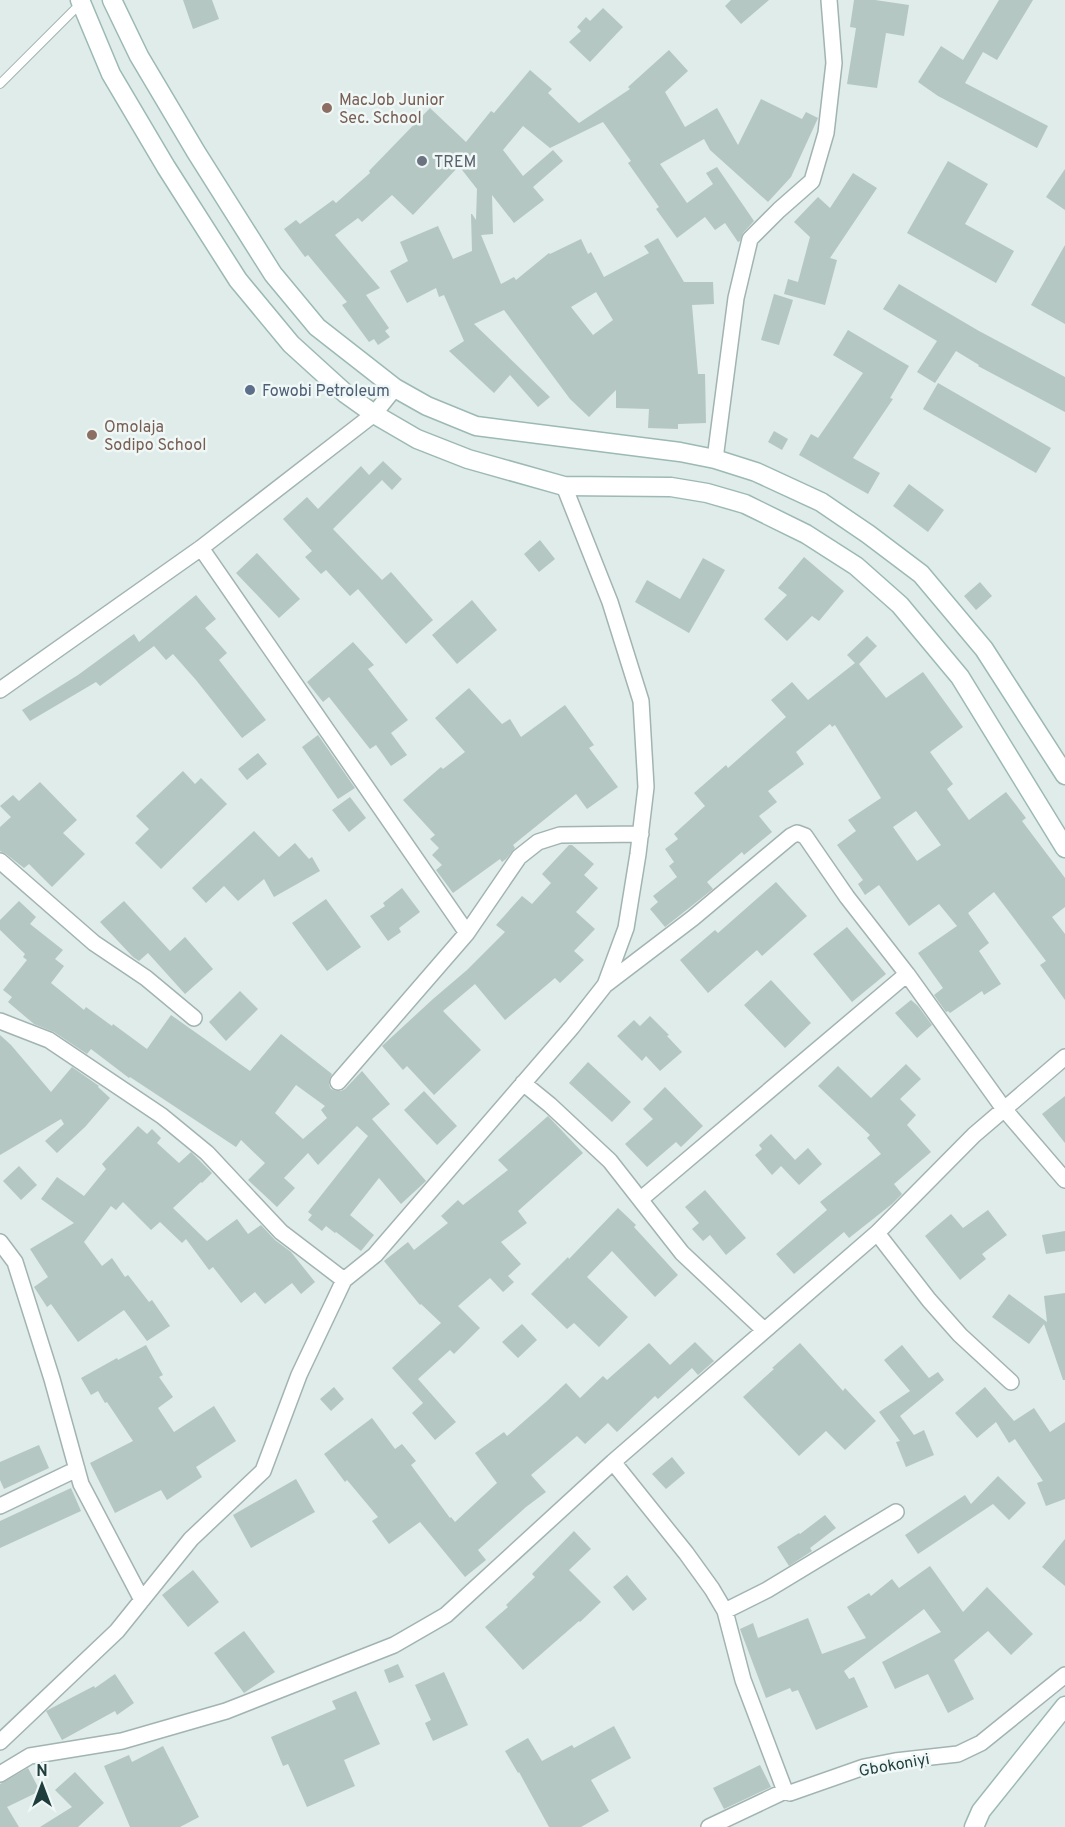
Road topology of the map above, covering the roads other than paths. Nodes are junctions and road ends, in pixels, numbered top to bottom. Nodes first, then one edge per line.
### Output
1 (112, 0) edge
2 (829, 0) edge
3 (80, 2) edge
4 (0, 84) edge
5 (394, 388) junction
6 (374, 414) junction
7 (715, 459) junction
8 (564, 486) junction
9 (201, 548) junction
10 (0, 690) edge
11 (1065, 776) edge
12 (641, 834) junction
13 (1065, 848) edge
14 (0, 861) edge
15 (467, 933) junction
16 (907, 974) junction
17 (605, 985) junction
18 (194, 1018) dead end
19 (0, 1021) edge
20 (1065, 1057) edge
21 (338, 1082) dead end
22 (523, 1083) junction
23 (1004, 1109) junction
24 (1065, 1180) edge
25 (641, 1199) junction
26 (877, 1233) junction
27 (0, 1242) edge
28 (344, 1280) junction
29 (764, 1330) junction
30 (1011, 1382) dead end
31 (613, 1462) junction
32 (77, 1469) junction
33 (0, 1506) edge
34 (896, 1512) dead end
35 (142, 1600) junction
36 (725, 1611) junction
37 (1065, 1675) edge
38 (1065, 1706) edge
39 (0, 1742) edge
40 (0, 1774) edge
41 (784, 1791) junction
42 (709, 1827) edge
43 (974, 1827) edge

1 - 5 main road
2 - 7 street
3 - 4 lane
3 - 6 main road
5 - 6 street
5 - 7 main road
6 - 8 main road
6 - 9 street
7 - 11 main road
8 - 12 street
8 - 13 main road
9 - 10 street
9 - 15 street
12 - 15 street
12 - 17 street
14 - 18 street
15 - 21 street
16 - 17 street
16 - 23 street
16 - 25 street
17 - 22 street
19 - 28 street
20 - 23 street
22 - 25 street
22 - 28 street
23 - 24 street
23 - 26 street
25 - 29 street
26 - 29 street
26 - 30 street
27 - 32 street
28 - 35 street
29 - 31 street
31 - 36 street
31 - 40 street
32 - 33 street
32 - 35 street
34 - 36 street
35 - 39 street
36 - 41 street
37 - 41 street, Gbokoniyi
38 - 43 main road
41 - 42 street, Gbokoniyi

